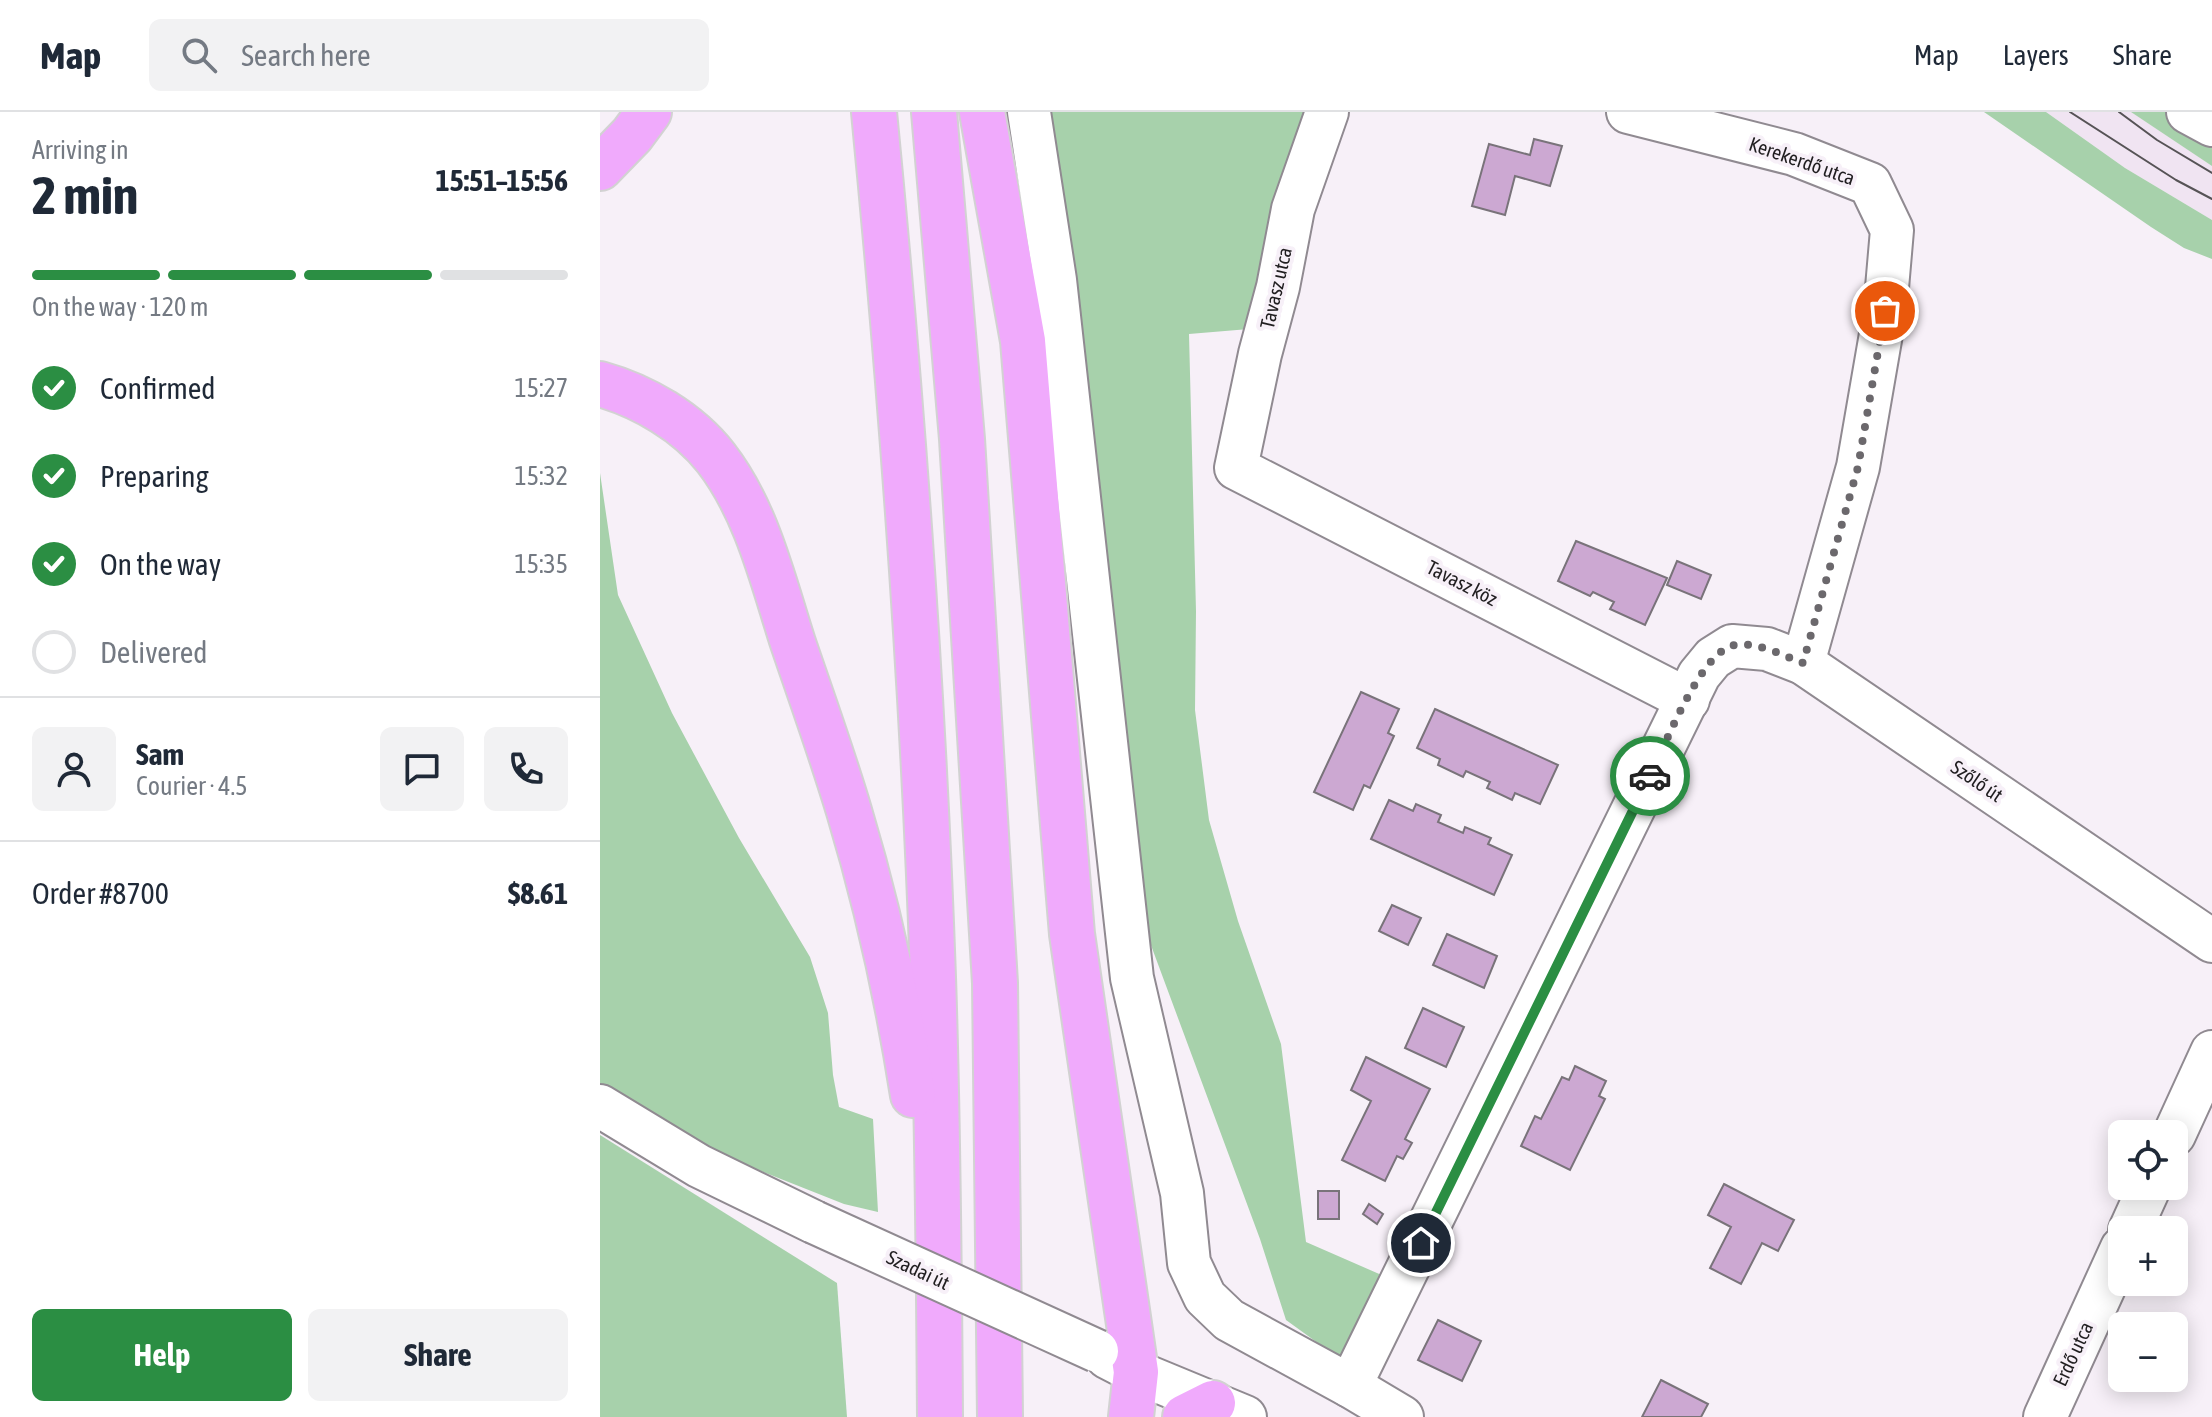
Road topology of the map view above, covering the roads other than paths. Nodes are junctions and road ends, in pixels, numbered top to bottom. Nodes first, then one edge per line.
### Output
1 (649, 112) edge
2 (874, 112) edge
3 (934, 112) edge
4 (982, 112) edge
5 (1029, 112) edge
6 (1327, 112) edge
7 (1628, 112) edge
8 (2188, 112) edge
9 (2212, 125) edge
10 (600, 168) edge
11 (600, 384) edge
12 (1236, 468) joint
13 (1803, 663) junction
14 (1688, 700) junction
15 (2212, 941) edge
16 (2212, 1052) edge
17 (600, 1106) edge
18 (2181, 1120) edge
19 (939, 1216) junction
20 (2108, 1279) edge
21 (1136, 1372) junction
22 (1350, 1386) junction
23 (1215, 1412) edge
24 (940, 1417) edge
25 (1000, 1417) edge
26 (1131, 1417) edge
27 (1402, 1417) edge
28 (2045, 1417) edge

1 - 10 highway
2 - 19 highway
3 - 25 highway
4 - 21 highway
5 - 22 street
6 - 12 street, Tavasz utca
7 - 13 street, Kerekerdő utca
8 - 9 street
11 - 19 highway
12 - 14 street, Tavasz köz
13 - 14 street, Szőlő út
13 - 15 street, Szőlő út
14 - 22 street
16 - 18 street
17 - 21 street, Szadai út, bridge
19 - 24 highway
20 - 28 street, Erdő utca
21 - 23 street, Szadai út
21 - 26 highway
22 - 27 street

